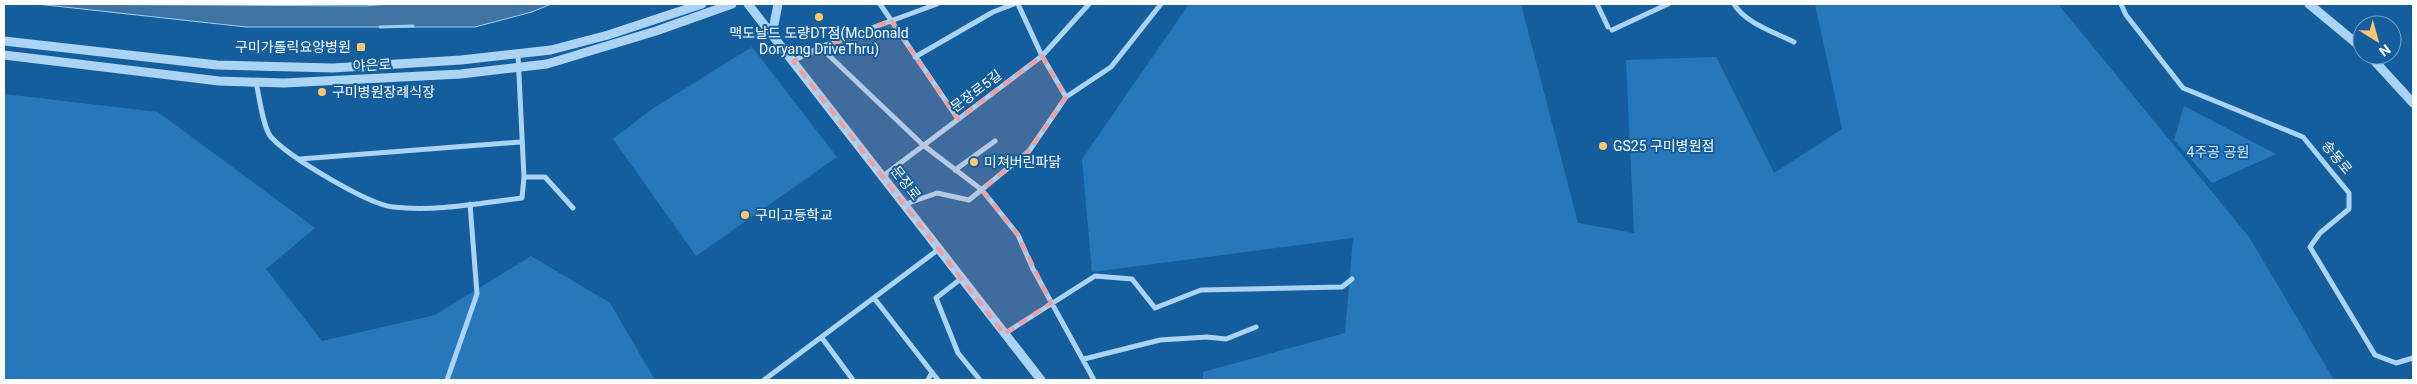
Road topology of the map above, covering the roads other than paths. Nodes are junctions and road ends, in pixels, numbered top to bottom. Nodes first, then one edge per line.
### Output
1 (702, 4) edge
2 (732, 4) edge
3 (748, 4) edge
4 (778, 4) edge
5 (880, 4) edge
6 (937, 4) edge
7 (1016, 4) edge
8 (1089, 4) edge
9 (1161, 4) edge
10 (1597, 4) edge
11 (1668, 4) edge
12 (1734, 4) edge
13 (2121, 4) edge
14 (2309, 4) edge
15 (891, 20) junction
16 (772, 35) junction
17 (2352, 40) edge
18 (4, 41) edge
19 (1794, 42) dead end
20 (820, 48) junction
21 (4, 55) edge
22 (518, 55) junction
23 (915, 56) junction
24 (1042, 56) junction
25 (793, 61) junction
26 (2378, 65) edge
27 (519, 69) junction
28 (256, 82) junction
29 (1066, 97) junction
30 (2413, 103) edge
31 (958, 119) junction
32 (995, 141) dead end
33 (521, 142) junction
34 (923, 146) junction
35 (300, 159) junction
36 (955, 170) junction
37 (883, 176) junction
38 (524, 177) junction
39 (982, 190) junction
40 (470, 204) junction
41 (906, 204) junction
42 (573, 208) dead end
43 (939, 249) junction
44 (962, 278) junction
45 (1352, 279) dead end
46 (874, 298) junction
47 (1051, 303) junction
48 (1256, 327) dead end
49 (1004, 334) junction
50 (822, 338) junction
51 (2413, 358) edge
52 (1084, 359) junction
53 (932, 372) junction
54 (447, 380) edge
55 (764, 380) edge
56 (853, 380) edge
57 (928, 380) edge
58 (938, 380) edge
59 (980, 380) edge
60 (1041, 380) edge
61 (1094, 380) edge

1 - 22 street, 야은로
2 - 27 street, 야은로
3 - 16 street, 문장로
4 - 16 street
5 - 15 street
6 - 15 street
7 - 23 street
7 - 24 street
8 - 24 street, 문장로5길
9 - 29 street
10 - 11 street
12 - 19 street
13 - 51 street, 송동로
14 - 17 street
15 - 20 street
15 - 23 street
16 - 25 street, 문장로
18 - 22 street, 야은로
20 - 25 street
20 - 34 street
21 - 28 street, 야은로
22 - 27 street
23 - 31 street
24 - 29 street
24 - 31 street, 문장로5길
25 - 37 street, 문장로
26 - 30 street
27 - 28 street, 야은로
27 - 33 street
28 - 35 street
29 - 39 street
31 - 34 street, 문장로5길
32 - 36 street
33 - 35 street
33 - 38 street
34 - 36 street
34 - 37 street, 문장로5길
35 - 40 street
36 - 39 street
37 - 41 street, 문장로
38 - 40 street
38 - 42 street
39 - 41 street
39 - 47 street
40 - 54 street
41 - 43 street, 문장로
43 - 44 street, 문장로
43 - 46 street
44 - 49 street, 문장로
44 - 59 street
45 - 47 street
46 - 50 street
46 - 53 street
47 - 49 street
47 - 52 street
48 - 52 street
49 - 60 street, 문장로
50 - 55 street
50 - 56 street
52 - 61 street
53 - 57 street
53 - 58 street

